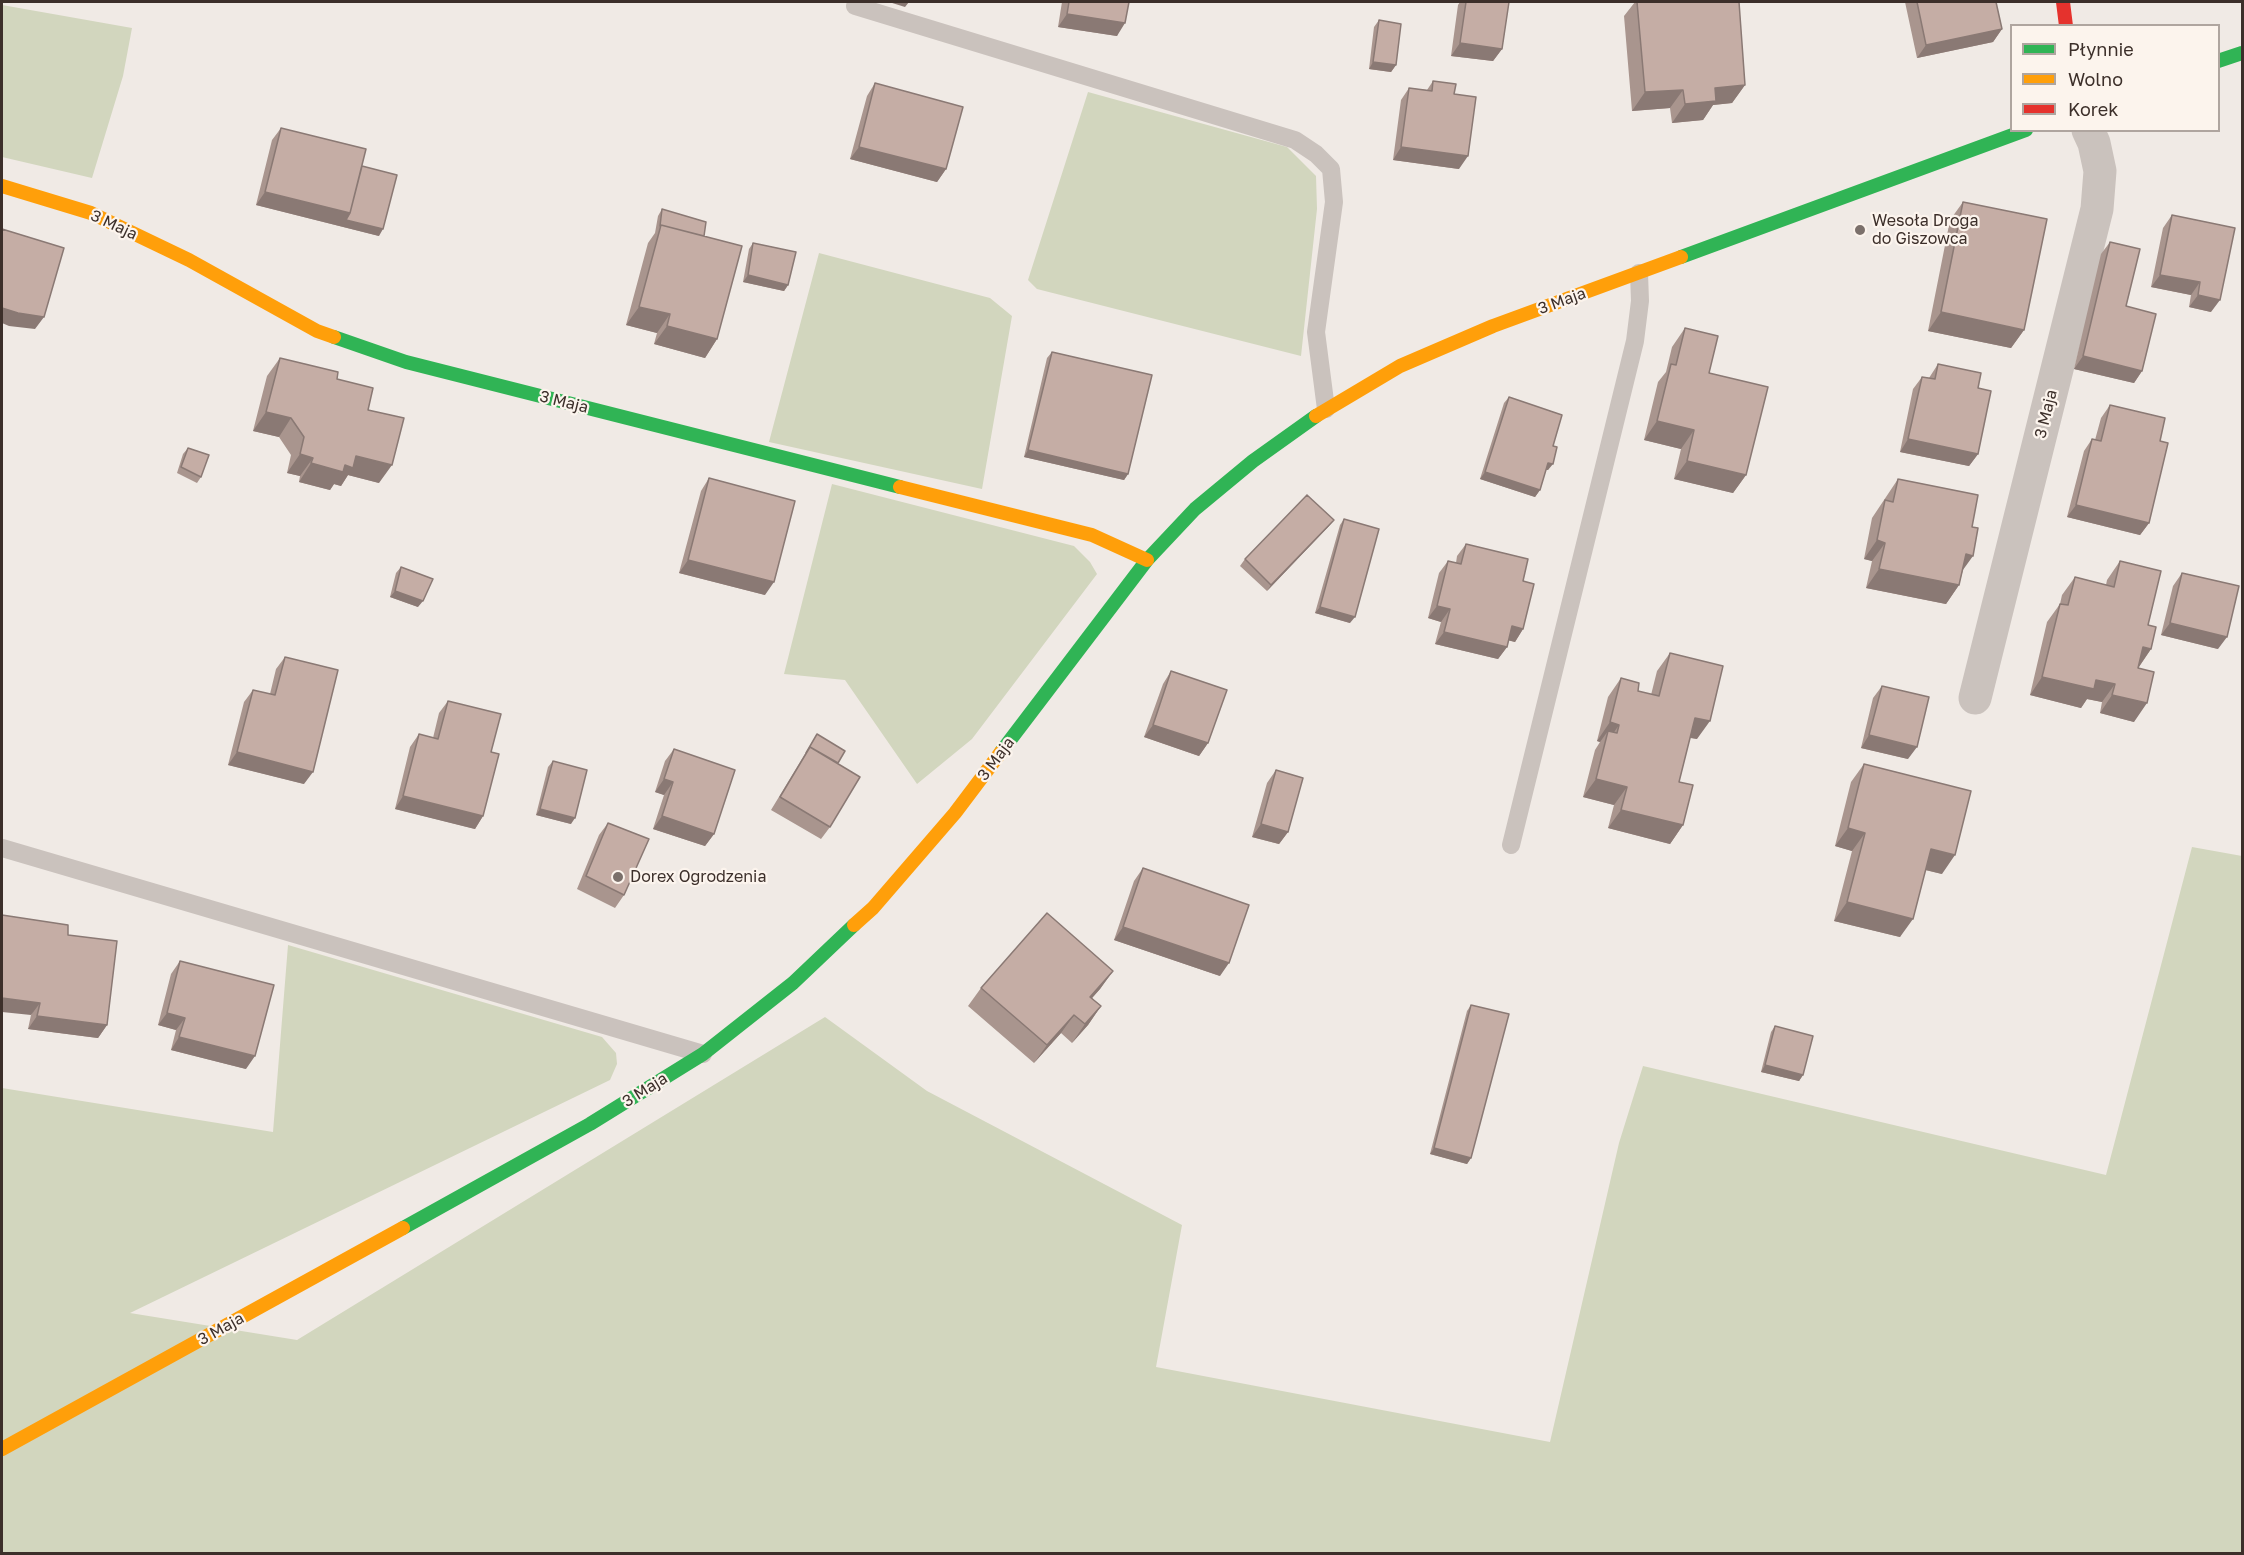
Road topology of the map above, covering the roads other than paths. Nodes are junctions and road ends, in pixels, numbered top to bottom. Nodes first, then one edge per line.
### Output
1 (2062, 2) edge
2 (855, 6) dead end
3 (2066, 24) edge
4 (2242, 53) edge
5 (2220, 60) edge
6 (2021, 132) edge
7 (2089, 132) edge
8 (2, 186) edge
9 (1638, 273) junction
10 (1326, 409) junction
11 (1148, 560) junction
12 (1975, 698) dead end
13 (1511, 845) dead end
14 (2, 848) edge
15 (703, 1054) junction
16 (2, 1449) edge

1 - 3 street
2 - 10 lane
4 - 5 street
6 - 9 street, 3 Maja
7 - 12 street, 3 Maja
8 - 11 street, 3 Maja
9 - 10 street, 3 Maja
9 - 13 lane
10 - 11 street, 3 Maja
11 - 15 street, 3 Maja
14 - 15 lane
15 - 16 street, 3 Maja

